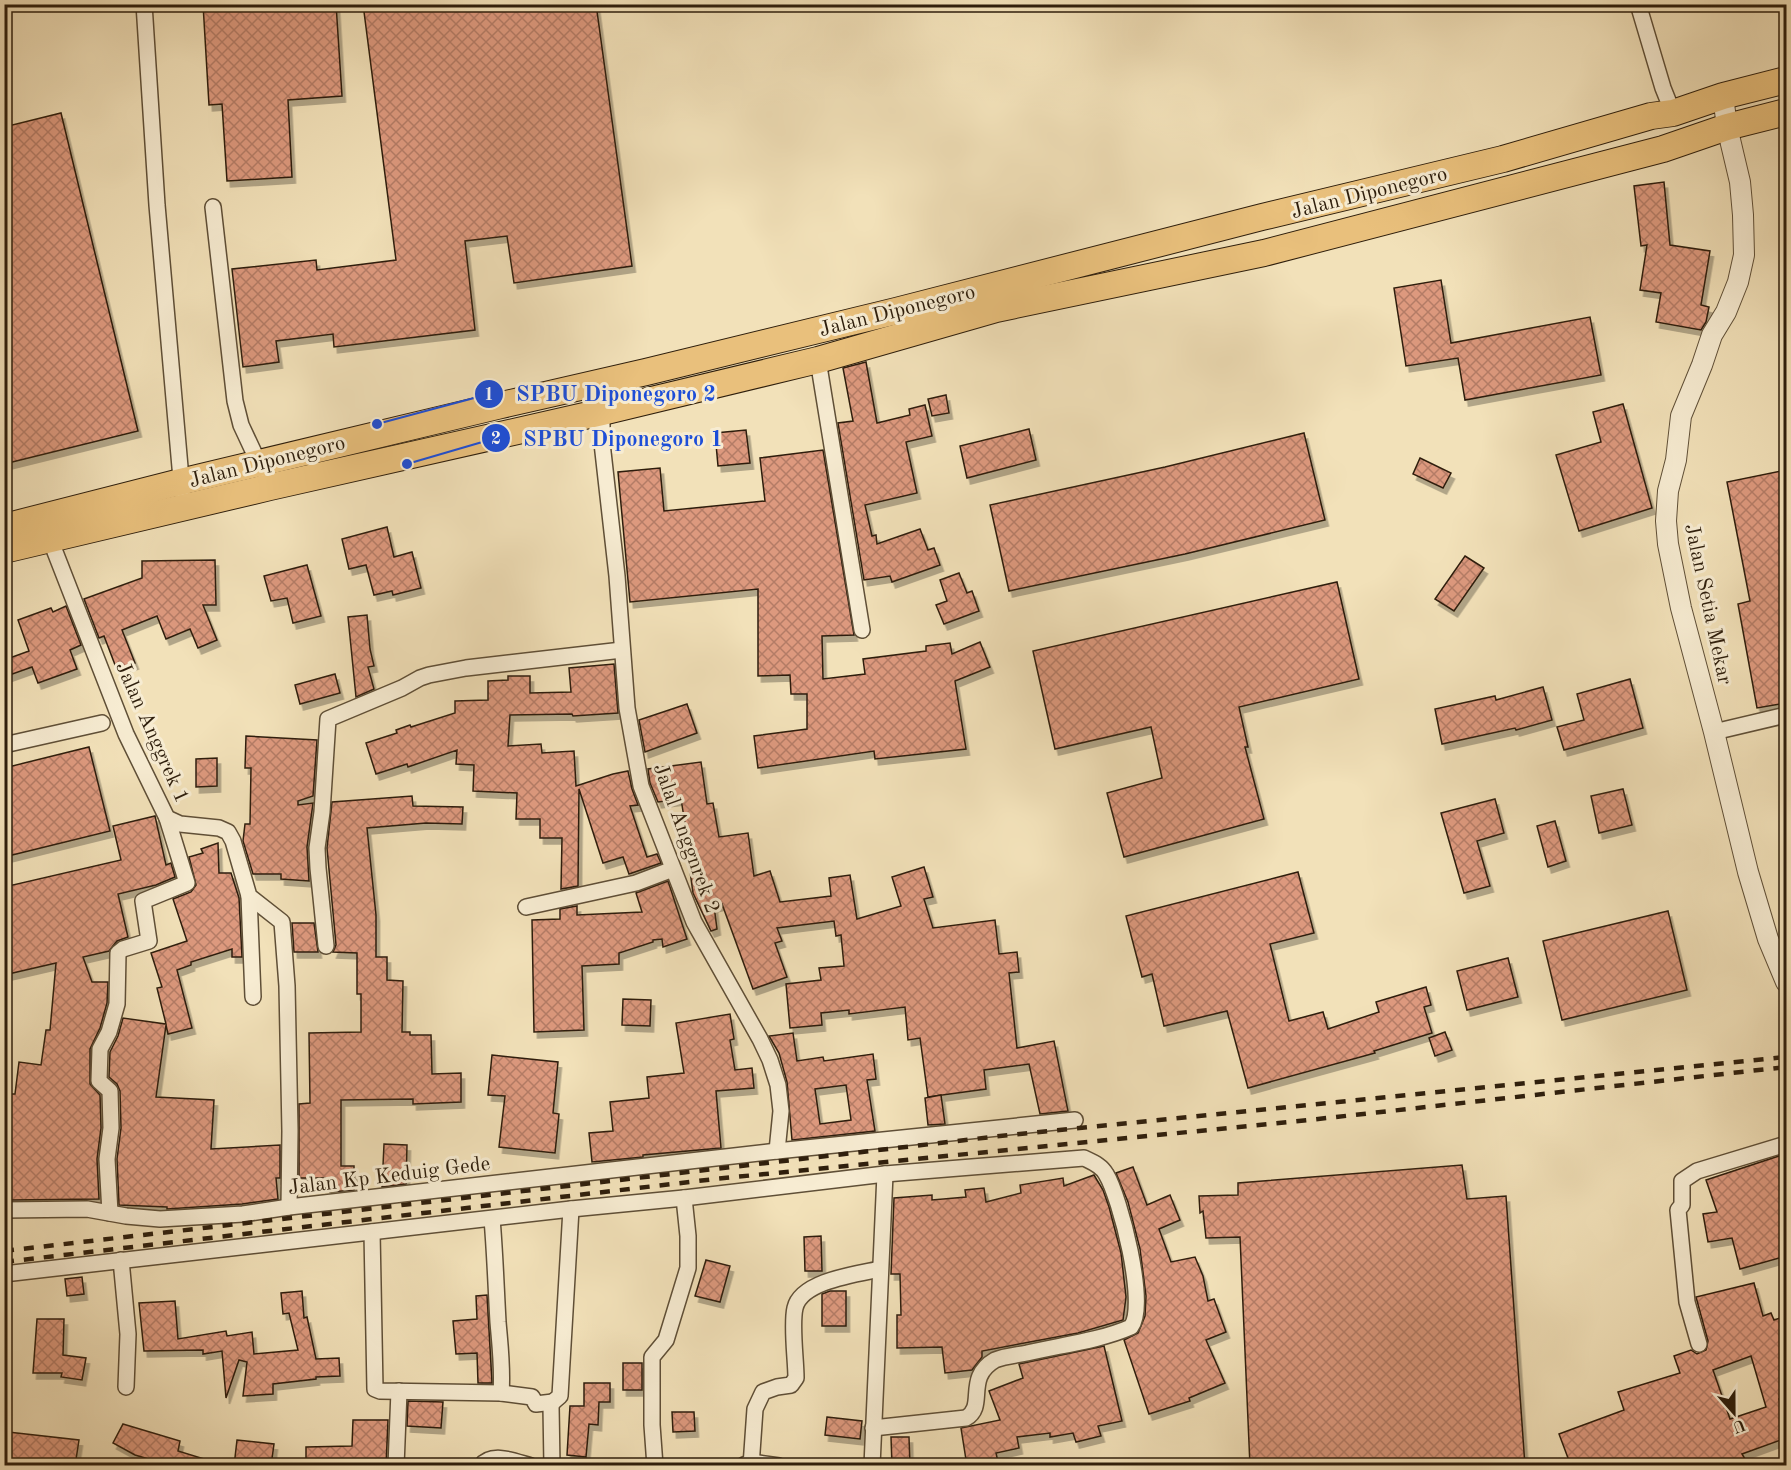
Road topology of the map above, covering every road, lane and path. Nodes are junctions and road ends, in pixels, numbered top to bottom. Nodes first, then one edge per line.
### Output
1 (144, 4) edge
2 (1638, 4) edge
3 (1786, 80) edge
4 (1723, 96) junction
5 (1786, 112) edge
6 (1673, 113) junction
7 (1727, 127) junction
8 (213, 207) dead end
9 (818, 360) junction
10 (602, 412) junction
11 (265, 475) junction
12 (180, 482) junction
13 (184, 507) junction
14 (4, 527) edge
15 (50, 539) junction
16 (4, 550) edge
17 (862, 630) dead end
18 (622, 650) junction
19 (1786, 715) edge
20 (102, 723) dead end
21 (1714, 732) junction
22 (4, 745) edge
23 (166, 818) junction
24 (673, 869) junction
25 (249, 896) junction
26 (526, 907) dead end
27 (326, 946) dead end
28 (1786, 982) edge
29 (253, 998) dead end
30 (1075, 1120) dead end
31 (1786, 1144) edge
32 (777, 1151) junction
33 (885, 1173) junction
34 (684, 1198) junction
35 (289, 1207) junction
36 (571, 1209) junction
37 (4, 1210) edge
38 (110, 1213) junction
39 (492, 1218) junction
40 (372, 1232) junction
41 (122, 1260) junction
42 (880, 1269) junction
43 (4, 1274) edge
44 (1699, 1344) dead end
45 (126, 1387) dead end
46 (399, 1391) junction
47 (501, 1393) junction
48 (553, 1402) junction
49 (873, 1428) junction
50 (748, 1464) edge
51 (396, 1466) edge
52 (481, 1466) edge
53 (531, 1466) edge
54 (552, 1466) edge
55 (655, 1466) edge
56 (779, 1466) edge
57 (872, 1466) edge

1 - 12 street
2 - 6 street
3 - 4 highway, Jalan Diponegoro
4 - 6 highway, Jalan Diponegoro
4 - 7 street, Jalan Setia Mekar
5 - 7 highway, Jalan Diponegoro
6 - 11 highway, Jalan Diponegoro
7 - 9 highway, Jalan Diponegoro
7 - 21 street, Jalan Setia Mekar
8 - 11 street
9 - 10 highway, Jalan Diponegoro
9 - 17 street
10 - 11 highway, Jalan Diponegoro
10 - 18 street, Jalal Anggnrek 2
11 - 12 highway, Jalan Diponegoro
11 - 13 highway, Jalan Diponegoro
12 - 13 street
12 - 14 highway, Jalan Diponegoro
13 - 15 highway, Jalan Diponegoro
15 - 16 highway, Jalan Diponegoro
15 - 23 street, Jalan Anggrek 1
18 - 24 street, Jalal Anggnrek 2
18 - 27 street
19 - 21 street
20 - 22 street
21 - 28 street, Jalan Setia Mekar
23 - 25 street, Jalan Anggrek 1
23 - 38 street
24 - 26 street
24 - 32 street, Jalal Anggnrek 2
25 - 29 street
25 - 35 street
30 - 32 street, Jalan Kp Keduig Gede
31 - 44 street
32 - 35 street, Jalan Kp Keduig Gede
33 - 34 street
33 - 42 street
33 - 49 street
34 - 36 street
34 - 55 street
35 - 38 street, Jalan Kp Keduig Gede
36 - 39 street
36 - 48 street
37 - 38 street, Jalan Kp Keduig Gede
39 - 40 street
39 - 47 street
40 - 41 street
40 - 46 street
41 - 43 street
41 - 45 street
42 - 49 street
42 - 50 street
46 - 47 street
46 - 51 street
47 - 48 street
48 - 54 street
49 - 57 street
50 - 56 street
52 - 53 street

